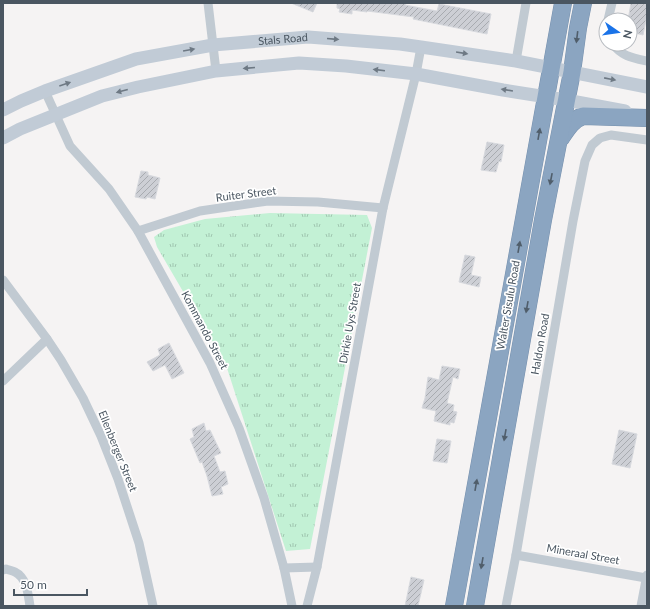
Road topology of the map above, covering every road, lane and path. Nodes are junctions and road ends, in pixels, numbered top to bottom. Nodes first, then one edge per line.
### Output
1 (208, 3) edge
2 (526, 3) edge
3 (563, 3) edge
4 (583, 3) edge
5 (213, 45) junction
6 (421, 47) junction
7 (621, 52) edge
8 (516, 61) junction
9 (647, 61) edge
10 (552, 68) junction
11 (216, 71) junction
12 (572, 72) junction
13 (416, 74) junction
14 (647, 87) edge
15 (44, 91) junction
16 (546, 96) junction
17 (566, 100) junction
18 (3, 110) edge
19 (56, 115) junction
20 (647, 117) edge
21 (3, 138) edge
22 (647, 140) edge
23 (559, 141) junction
24 (383, 208) junction
25 (138, 231) junction
26 (516, 266) junction
27 (534, 268) junction
28 (3, 280) edge
29 (47, 339) junction
30 (497, 368) junction
31 (516, 371) junction
32 (3, 382) edge
33 (470, 516) junction
34 (490, 520) junction
35 (516, 555) junction
36 (317, 567) junction
37 (284, 568) junction
38 (3, 570) edge
39 (647, 576) edge
40 (30, 606) edge
41 (153, 606) edge
42 (292, 606) edge
43 (307, 606) edge
44 (454, 606) edge
45 (474, 606) edge
46 (506, 606) edge
47 (641, 606) edge

1 - 5 street
2 - 8 street
3 - 10 highway, Walter Sisulu Road
4 -> 12 highway, Walter Sisulu Road
5 -> 6 street, Stals Road
5 - 11 street
15 -> 5 street, Stals Road
6 -> 8 street, Stals Road
6 - 13 street, Dirkie Uys Street
7 - 9 street
8 - 10 street, Stals Road
10 - 12 street, Stals Road
10 - 16 highway, Walter Sisulu Road
13 -> 11 street
11 -> 19 street
12 -> 14 street, Stals Road
12 - 17 highway, Walter Sisulu Road
16 -> 13 street
13 - 24 street, Dirkie Uys Street
15 - 18 street, Stals Road
15 - 19 street, Kommando Street
16 - 17 street
26 -> 16 highway, Walter Sisulu Road
17 - 20 street
17 - 23 highway, Walter Sisulu Road
19 - 21 street
19 - 25 street, Kommando Street
20 - 23 highway
22 - 35 street, Haldon Road
23 -> 27 highway, Walter Sisulu Road
24 - 25 street, Ruiter Street
24 - 36 street, Dirkie Uys Street
25 - 37 street, Kommando Street
26 - 27 highway
26 - 30 highway, Walter Sisulu Road
27 -> 31 highway, Walter Sisulu Road
28 - 29 street, Ellenberger Street
29 - 32 street
29 - 41 street, Ellenberger Street
30 - 31 highway
33 -> 30 highway, Walter Sisulu Road
31 -> 34 highway, Walter Sisulu Road
33 - 34 highway
33 - 44 highway, Walter Sisulu Road
34 -> 45 highway, Walter Sisulu Road
35 - 39 street, Mineraal Street
35 - 46 street, Haldon Road
36 - 37 street
36 - 43 street, Dirkie Uys Street
37 - 42 street, Kommando Street
38 - 40 street
39 - 47 street

